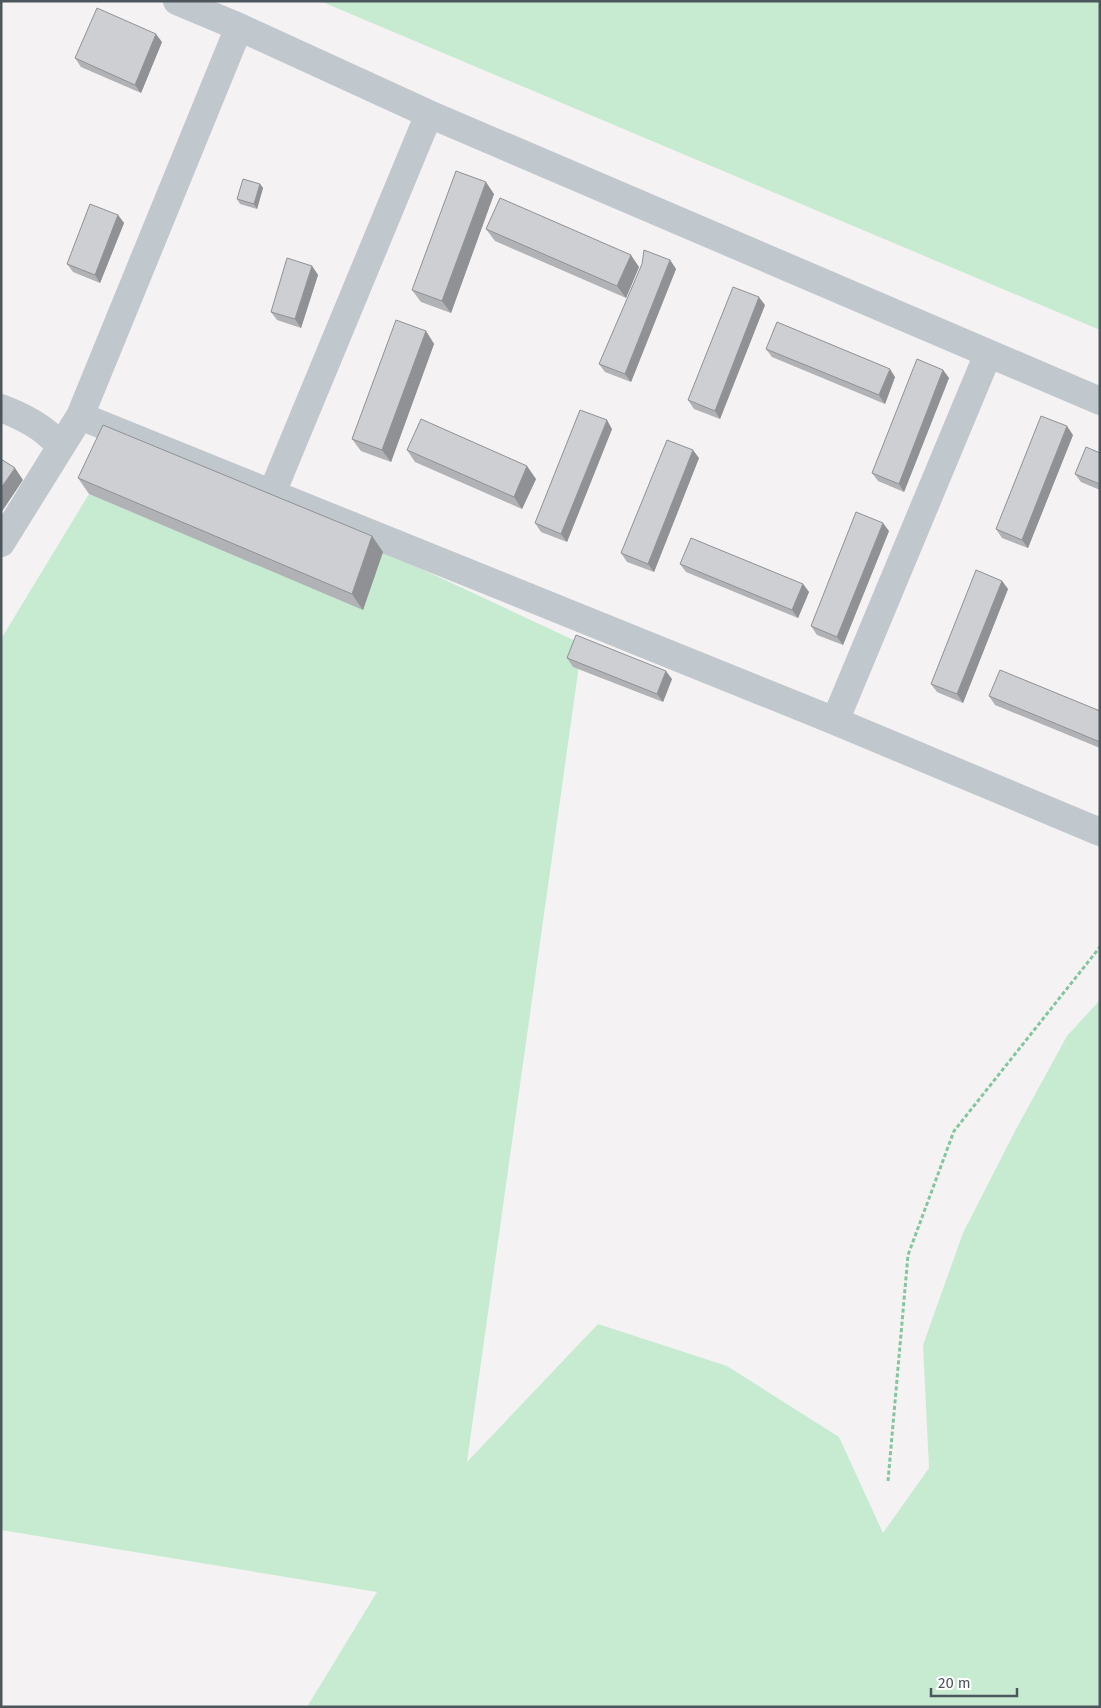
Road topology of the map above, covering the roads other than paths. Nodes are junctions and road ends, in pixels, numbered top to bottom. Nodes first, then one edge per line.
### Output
1 (177, 1) edge
2 (239, 27) junction
3 (429, 114) junction
4 (988, 354) junction
5 (1100, 401) edge
6 (1, 408) edge
7 (80, 416) junction
8 (60, 446) junction
9 (272, 493) junction
10 (1, 543) edge
11 (835, 721) junction
12 (1100, 832) edge

1 - 2 street
2 - 3 street
2 - 7 street
3 - 4 street
3 - 9 street
4 - 5 street
4 - 11 street
6 - 8 street
7 - 8 street
7 - 9 street
8 - 10 street
9 - 11 street
11 - 12 street

